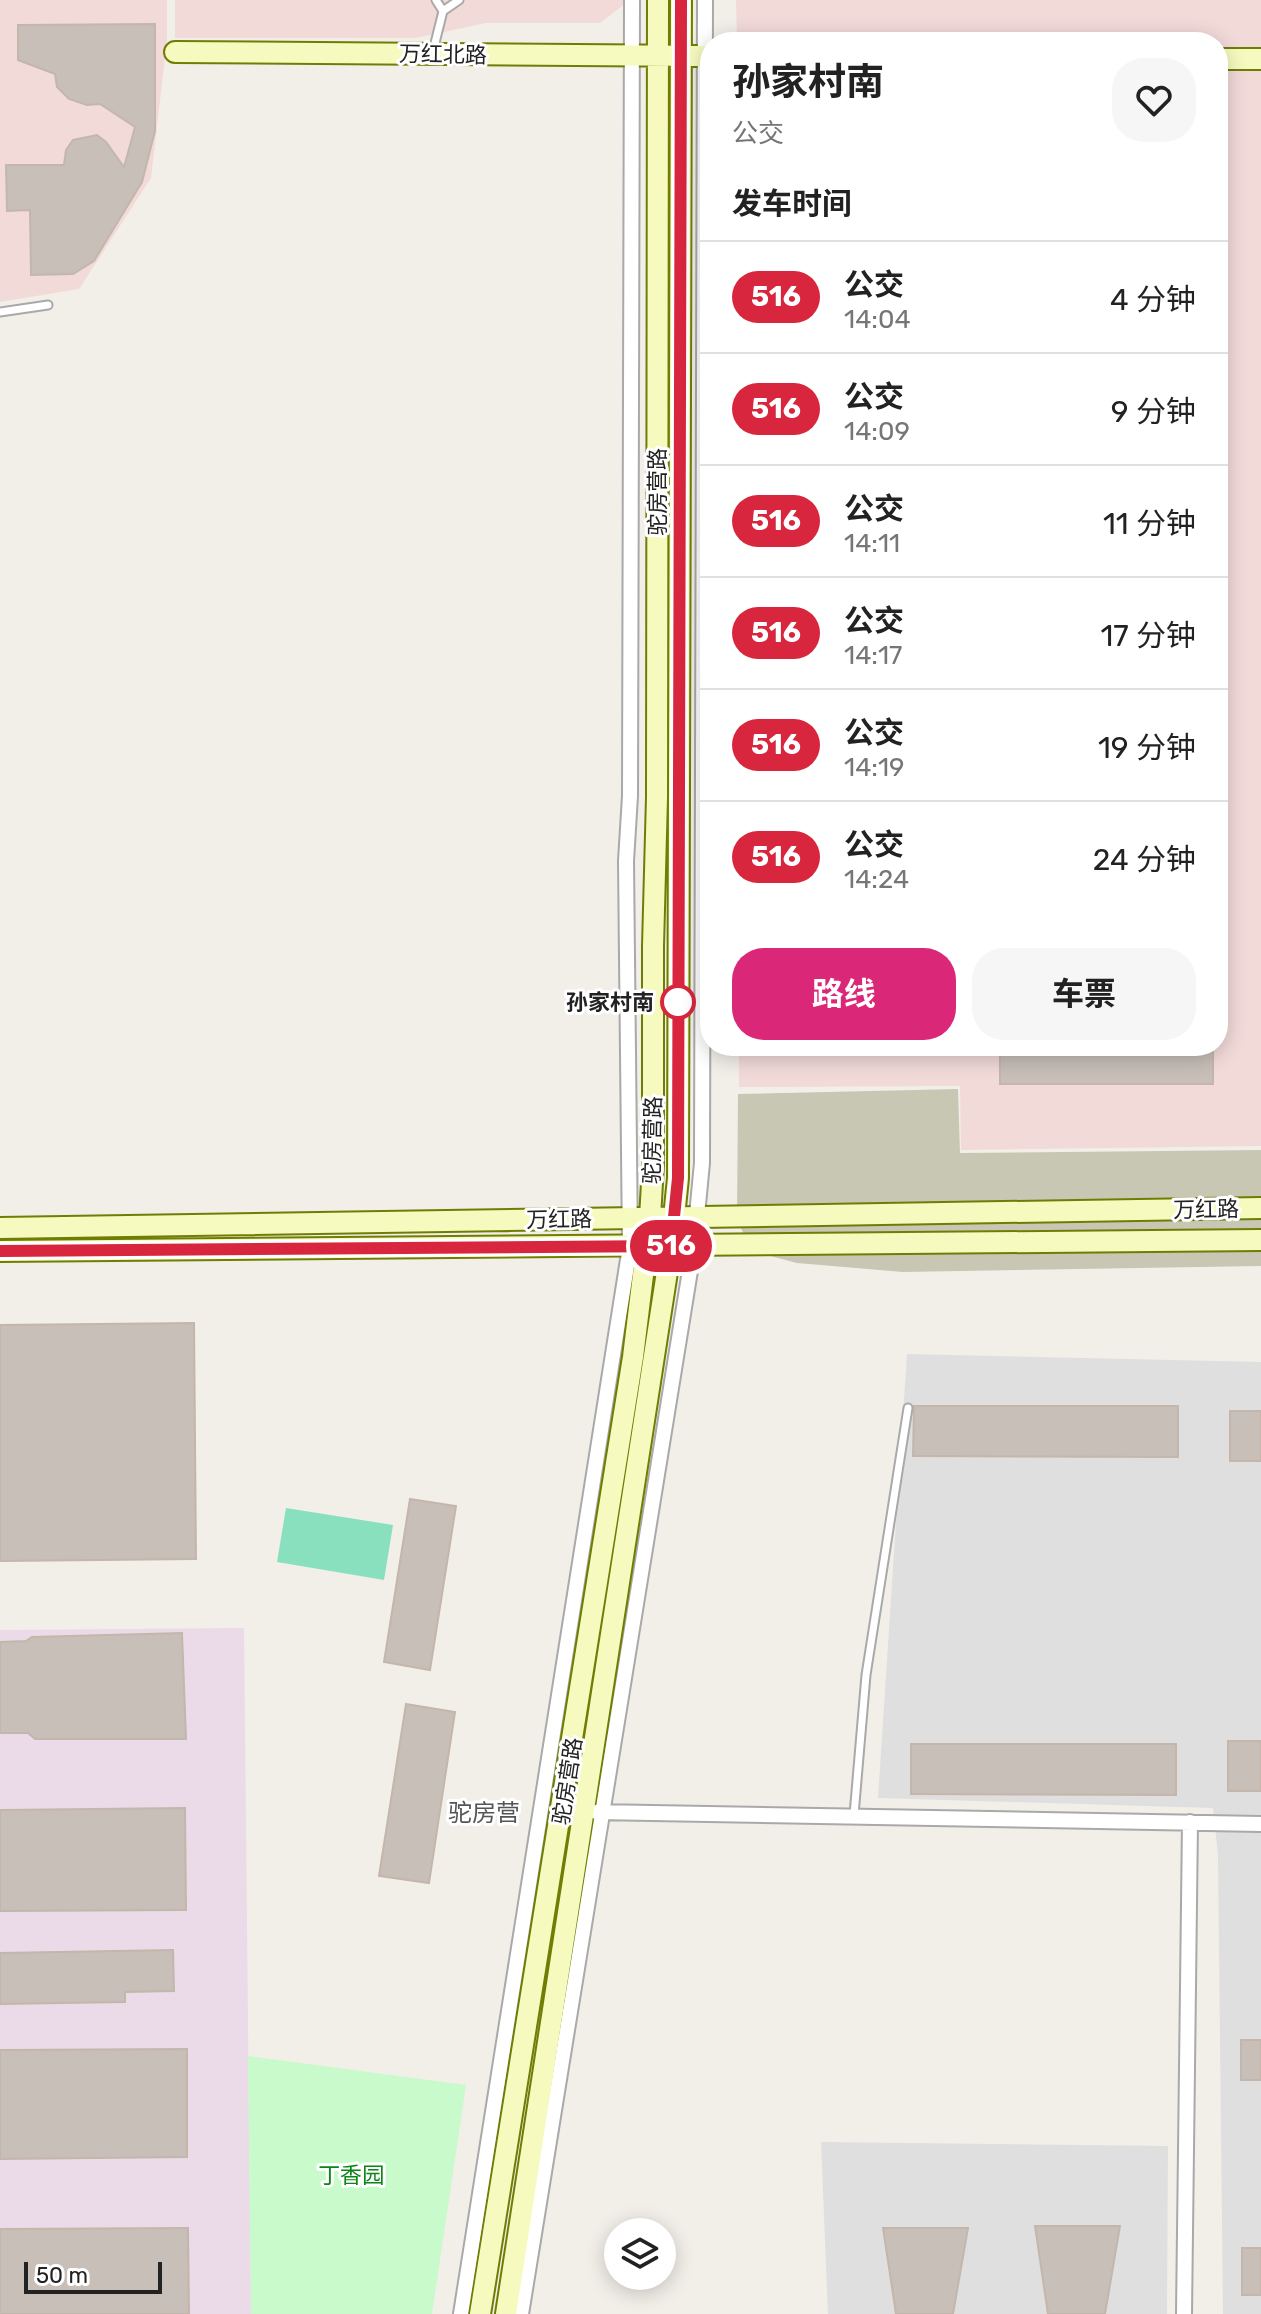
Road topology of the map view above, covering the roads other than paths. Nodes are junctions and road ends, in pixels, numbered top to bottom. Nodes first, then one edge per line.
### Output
1 (436, 0) edge
2 (459, 0) edge
3 (632, 0) edge
4 (658, 0) edge
5 (681, 0) edge
6 (705, 0) edge
7 (443, 11) junction
8 (706, 32) edge
9 (175, 52) dead end
10 (432, 54) junction
11 (632, 56) junction
12 (658, 56) junction
13 (680, 56) junction
14 (700, 56) edge
15 (1228, 59) edge
16 (1261, 59) edge
17 (48, 305) dead end
18 (0, 312) edge
19 (703, 1056) edge
20 (1261, 1208) edge
21 (697, 1217) junction
22 (640, 1218) junction
23 (674, 1218) junction
24 (0, 1228) edge
25 (1261, 1240) edge
26 (671, 1246) junction
27 (694, 1246) junction
28 (638, 1247) junction
29 (0, 1251) edge
30 (908, 1408) dead end
31 (593, 1812) junction
32 (854, 1815) junction
33 (1190, 1822) junction
34 (1261, 1824) edge
35 (461, 2314) edge
36 (480, 2314) edge
37 (506, 2314) edge
38 (521, 2314) edge
39 (1184, 2314) edge

1 - 7 lane
2 - 7 lane
3 - 11 street
4 - 12 street, 驼房营路
5 - 13 street, 驼房营路
6 - 8 street
7 - 10 lane
9 - 10 street, 万红北路
10 - 11 street, 万红北路
11 - 12 street, 万红北路
11 - 22 street
12 - 13 street, 万红北路
12 - 22 street, 驼房营路
13 - 14 street, 万红北路
13 - 23 street, 驼房营路
15 - 16 street
17 - 18 lane
19 - 21 street
20 - 21 street, 万红路
21 - 23 street, 万红路
21 - 27 street
22 - 23 street, 万红路
22 - 24 street, 万红路
22 - 28 street, 驼房营路
23 - 26 street, 驼房营路
25 - 27 street, 万红路
26 - 27 street, 万红路
26 - 28 street, 万红路
26 - 31 street, 驼房营路
27 - 31 street
28 - 29 street, 万红路
28 - 35 street
28 - 36 street, 驼房营路
30 - 32 lane
31 - 32 street
31 - 37 street, 驼房营路
31 - 38 street
32 - 33 street
33 - 34 street
33 - 39 street

